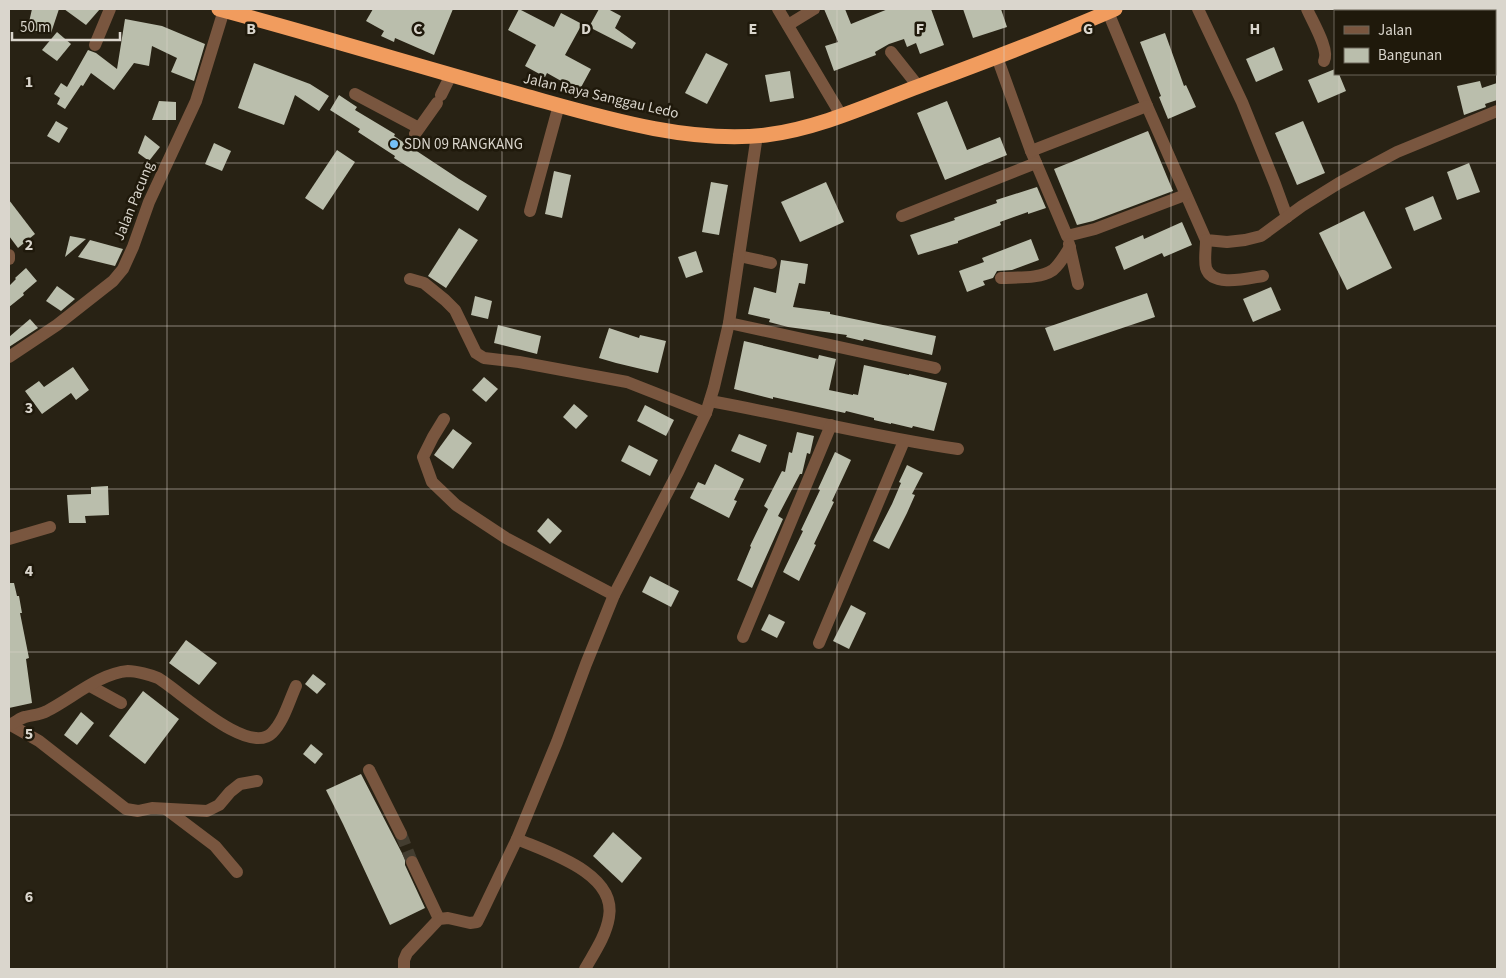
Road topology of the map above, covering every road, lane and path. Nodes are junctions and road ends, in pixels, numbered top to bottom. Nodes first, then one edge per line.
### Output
1 (110, 9) edge
2 (778, 9) edge
3 (814, 9) edge
4 (1198, 9) edge
5 (1307, 9) edge
6 (225, 10) edge
7 (1111, 10) edge
8 (788, 25) junction
9 (95, 44) dead end
10 (891, 52) dead end
11 (997, 57) junction
12 (1324, 61) dead end
13 (452, 76) junction
14 (918, 86) junction
15 (355, 94) dead end
16 (559, 105) junction
17 (1147, 106) junction
18 (1497, 111) edge
19 (841, 115) junction
20 (758, 135) junction
21 (1033, 157) junction
22 (1185, 195) junction
23 (530, 211) dead end
24 (902, 216) dead end
25 (1287, 217) junction
26 (1206, 240) junction
27 (1069, 242) junction
28 (9, 255) edge
29 (739, 256) junction
30 (9, 259) edge
31 (771, 263) dead end
32 (1263, 276) dead end
33 (1001, 278) dead end
34 (410, 279) dead end
35 (1078, 284) dead end
36 (729, 323) junction
37 (9, 357) edge
38 (935, 368) dead end
39 (708, 407) junction
40 (444, 419) dead end
41 (832, 425) junction
42 (904, 441) junction
43 (958, 450) dead end
44 (50, 527) dead end
45 (9, 539) edge
46 (614, 595) junction
47 (743, 637) dead end
48 (819, 643) dead end
49 (90, 686) junction
50 (296, 686) dead end
51 (122, 703) dead end
52 (10, 724) edge
53 (369, 770) dead end
54 (257, 781) dead end
55 (166, 809) junction
56 (401, 834) tunnel mouth
57 (517, 839) junction
58 (412, 862) tunnel mouth
59 (237, 872) dead end
60 (439, 919) junction
61 (404, 969) edge
62 (585, 969) edge

1 - 9 street
2 - 8 street
3 - 8 street
4 - 25 street
5 - 12 street
6 - 13 highway, Jalan Raya Sanggau Ledo
6 - 37 street, Jalan Pacung
7 - 11 highway, Jalan Raya Sanggau Ledo
7 - 17 street
8 - 19 street
10 - 14 street
11 - 14 highway, Jalan Raya Sanggau Ledo
11 - 21 street
13 - 15 street
13 - 16 highway, Jalan Raya Sanggau Ledo
14 - 19 highway, Jalan Raya Sanggau Ledo
16 - 20 highway, Jalan Raya Sanggau Ledo
16 - 23 street
17 - 21 street
17 - 22 street
18 - 25 street
19 - 20 highway, Jalan Raya Sanggau Ledo
20 - 29 street
21 - 24 street
21 - 27 street
22 - 26 street
22 - 27 street
25 - 26 street
26 - 32 street
27 - 33 street
27 - 35 street
28 - 30 street
29 - 31 street
29 - 36 street
34 - 39 street
36 - 38 street
36 - 39 street
39 - 41 street
39 - 46 street
40 - 46 street
41 - 42 street
41 - 47 street
42 - 43 street
42 - 48 street
44 - 45 street
46 - 57 street
49 - 50 street
49 - 51 street
49 - 52 street
52 - 55 street
53 - 56 street
54 - 55 street
55 - 59 street
57 - 60 street
57 - 62 street
58 - 60 street
60 - 61 street

